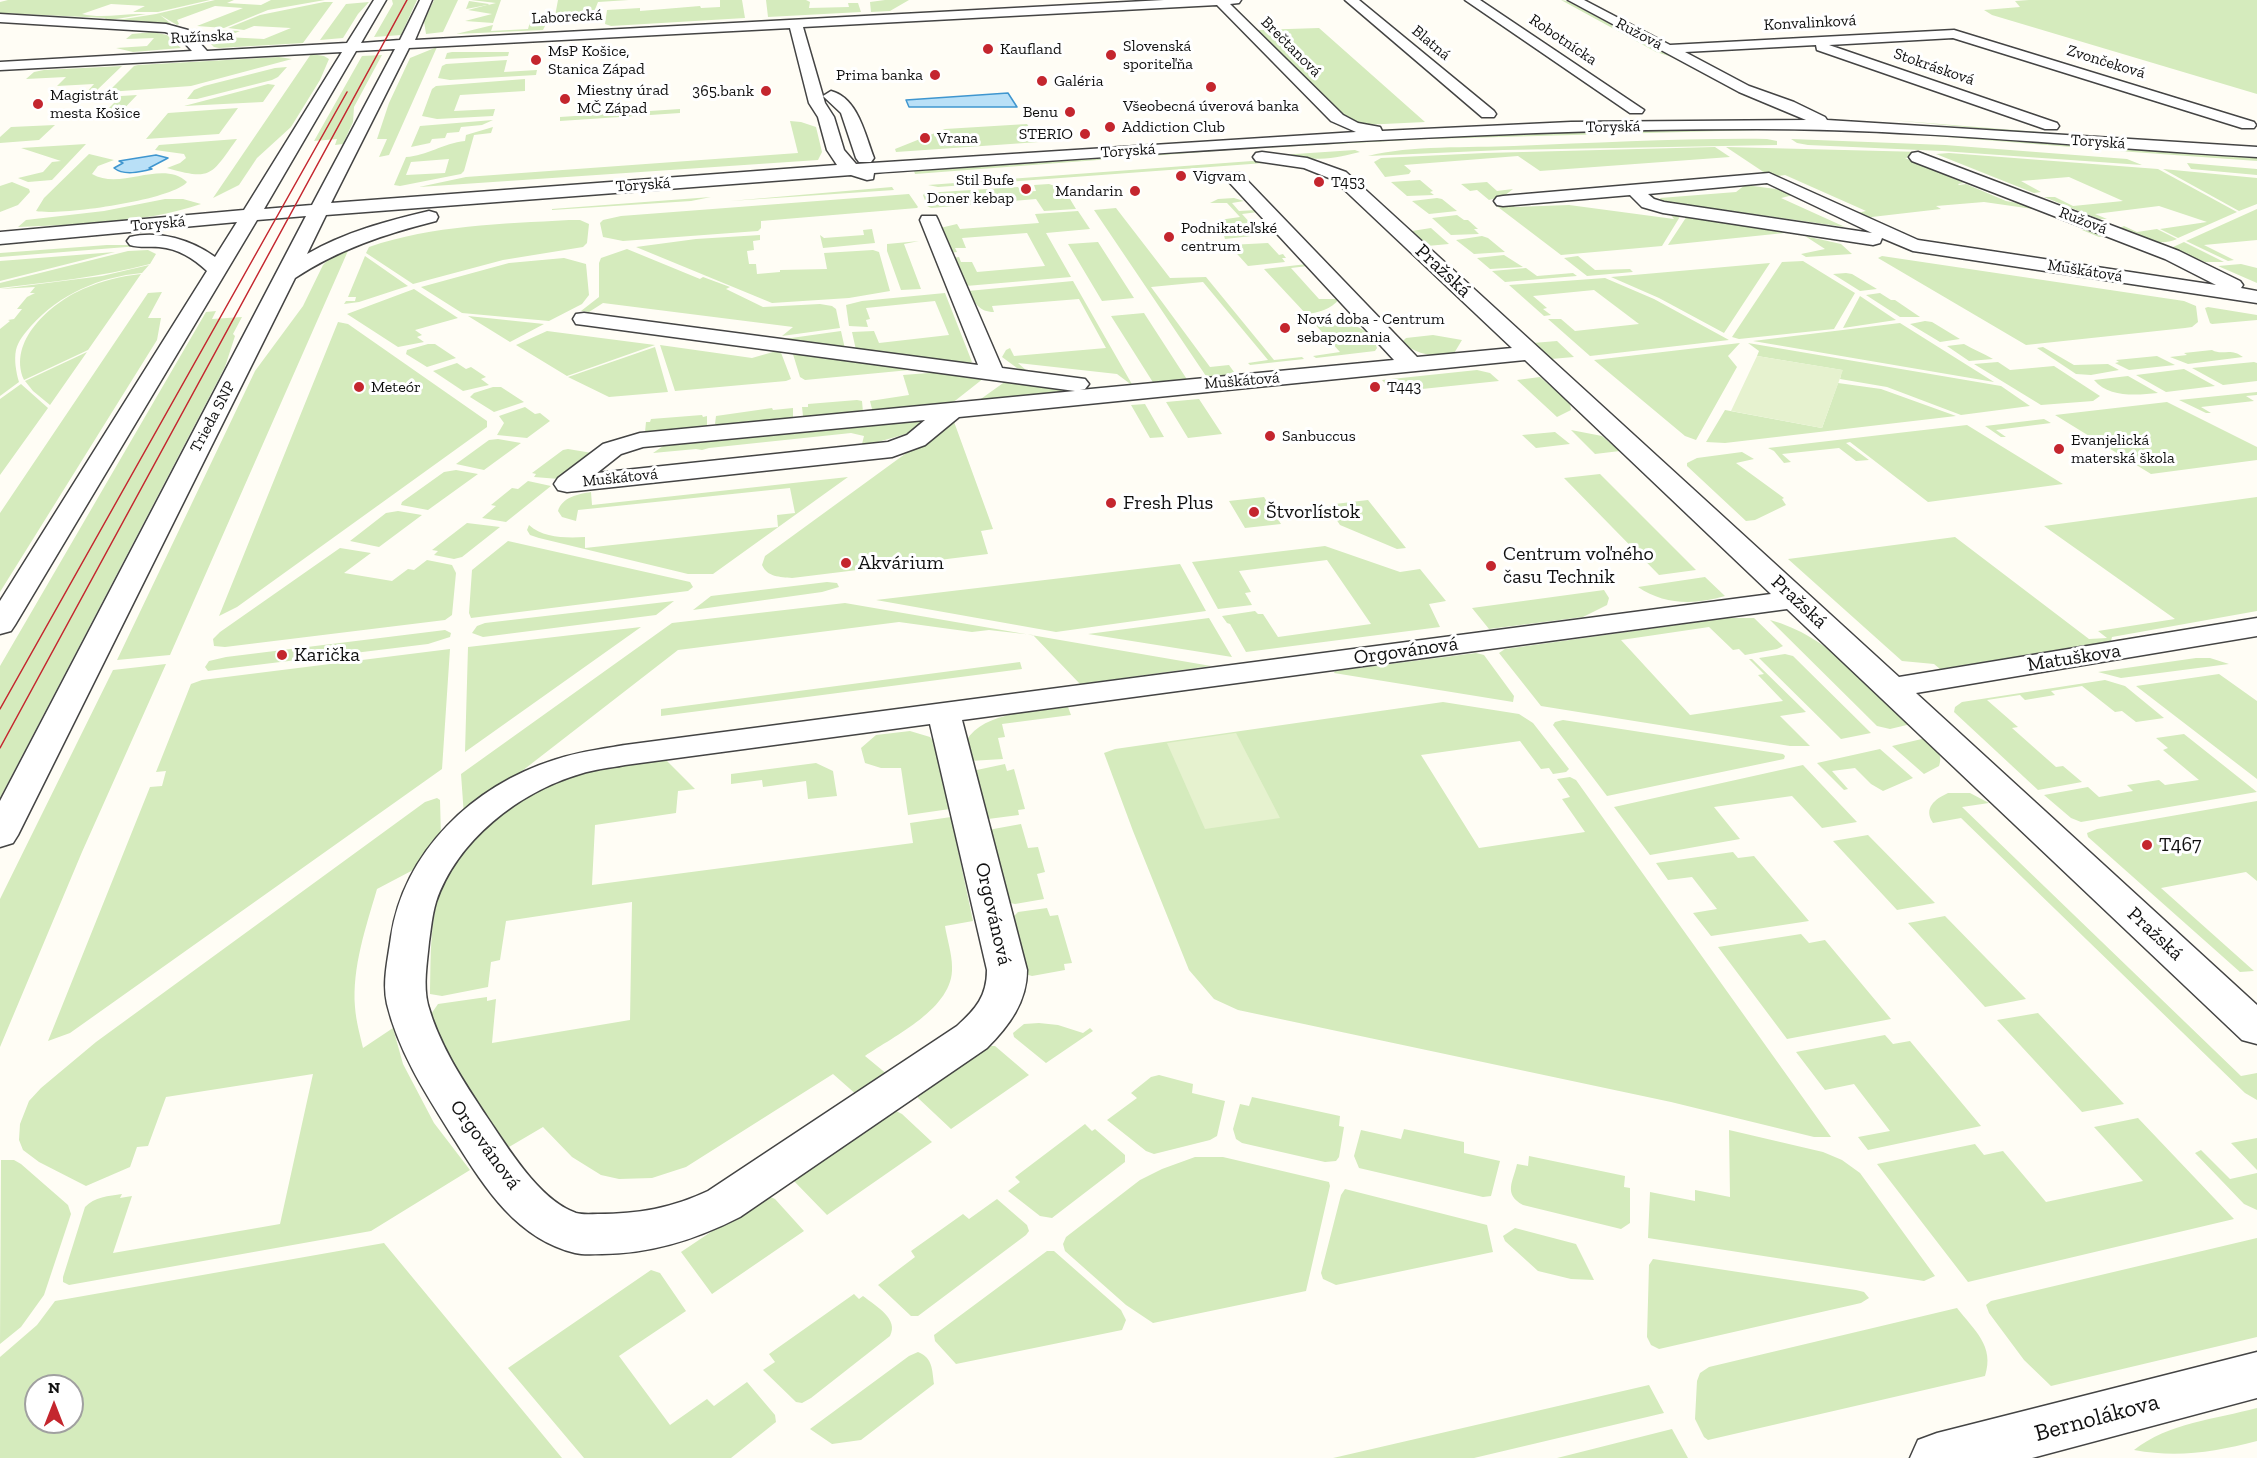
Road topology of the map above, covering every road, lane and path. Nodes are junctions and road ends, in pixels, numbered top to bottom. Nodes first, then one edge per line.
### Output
1 (380, 0) edge
2 (426, 0) edge
3 (1235, 0) edge
4 (1351, 0) edge
5 (1471, 0) edge
6 (1574, 0) edge
7 (1187, 1) edge
8 (1220, 1) edge
9 (760, 9) dead end
10 (0, 18) edge
11 (795, 23) junction
12 (761, 25) junction
13 (1954, 34) joint
14 (1806, 42) junction
15 (405, 45) junction
16 (353, 48) junction
17 (1667, 49) junction
18 (204, 56) junction
19 (0, 66) edge
20 (1744, 89) junction
21 (828, 103) junction
22 (1788, 105) junction
23 (1636, 110) dead end
24 (1488, 114) dead end
25 (1336, 118) junction
26 (2248, 124) dead end
27 (1664, 125) junction
28 (1817, 125) junction
29 (2051, 126) dead end
30 (1933, 130) junction
31 (1416, 133) junction
32 (1775, 135) junction
33 (1902, 140) junction
34 (1283, 141) junction
35 (1391, 145) junction
36 (2257, 152) edge
37 (837, 154) junction
38 (1231, 154) junction
39 (1918, 157) dead end
40 (860, 164) junction
41 (1348, 164) junction
42 (2257, 164) edge
43 (274, 173) junction
44 (337, 173) junction
45 (766, 175) junction
46 (1234, 177) dead end
47 (886, 180) junction
48 (809, 186) junction
49 (1642, 189) junction
50 (494, 196) junction
51 (1503, 201) dead end
52 (457, 212) junction
53 (316, 216) junction
54 (929, 220) dead end
55 (245, 221) junction
56 (105, 228) junction
57 (3, 241) edge
58 (1913, 245) junction
59 (217, 269) junction
60 (288, 275) junction
61 (2250, 296) edge
62 (584, 319) dead end
63 (1532, 353) junction
64 (1413, 365) junction
65 (993, 374) junction
66 (1144, 391) junction
67 (952, 410) junction
68 (1796, 599) junction
69 (0, 625) edge
70 (2257, 627) edge
71 (1892, 688) junction
72 (944, 713) junction
73 (0, 835) edge
74 (2257, 1029) edge
75 (2257, 1375) edge
76 (2024, 1449) edge
77 (1937, 1458) edge

1 - 16 street
2 - 15 street, Trieda SNP
3 - 8 street, Laborecká
4 - 24 street, Blatná
5 - 23 street, Robotnícka
6 - 17 street, Ružová
7 - 8 street, Laborecká
7 - 11 street, Laborecká
8 - 25 street, Brečtanová
9 - 12 street
10 - 18 street
11 - 12 street, Laborecká
11 - 21 street
12 - 15 street, Laborecká
13 - 14 street, Konvalinková
13 - 26 street, Zvončeková
14 - 17 street, Konvalinková
14 - 29 street, Stokrásková
15 - 16 street, Ružínska
15 - 44 street, Trieda SNP
16 - 18 street, Ružínska
16 - 43 street
17 - 20 street, Ružová
18 - 19 street, Ružínska
20 - 22 street, Ružová
20 - 27 street
20 - 28 street, Ružová
21 - 37 street
21 - 40 street
22 - 28 street, Ružová
22 - 30 street, Ružová
25 - 31 street
25 - 34 street
27 - 28 street, Toryská
27 - 31 street, Toryská
28 - 30 street, Toryská
28 - 32 street
28 - 33 street
30 - 36 street, Toryská
31 - 34 street, Toryská
32 - 33 street, Toryská
32 - 35 street, Toryská
33 - 42 street, Toryská
34 - 40 street, Toryská
35 - 38 street, Toryská
35 - 41 street
37 - 40 street
37 - 45 street
38 - 41 street, Pražská
38 - 47 street, Toryská
39 - 61 street, Ružová
40 - 45 street, Toryská
40 - 47 street
40 - 48 street
41 - 63 street, Pražská
43 - 55 street
43 - 56 street
44 - 50 street
44 - 53 street, Trieda SNP
45 - 50 street, Toryská
46 - 64 street
47 - 48 street, Toryská
48 - 52 street, Toryská
49 - 51 street
49 - 58 street, Muškátová
49 - 58 street, Muškátová
50 - 53 street, Toryská
52 - 53 street, Toryská
52 - 60 street
53 - 55 street, Toryská
53 - 60 street, Trieda SNP
54 - 65 street
55 - 56 street, Toryská
55 - 57 street, Toryská
55 - 59 street
56 - 57 street, Toryská
57 - 59 street
58 - 61 street, Muškátová
59 - 69 street
60 - 73 street, Trieda SNP
62 - 65 street
63 - 64 street, Muškátová
63 - 68 street, Pražská
64 - 66 street, Muškátová
65 - 66 street
66 - 67 street, Muškátová
67 - 67 street, Muškátová
68 - 71 street, Pražská
68 - 72 street, Orgovánová
70 - 71 street, Matuškova
71 - 74 street, Pražská
72 - 72 street, Orgovánová
75 - 76 street, Bernolákova
76 - 77 street, Bernolákova

